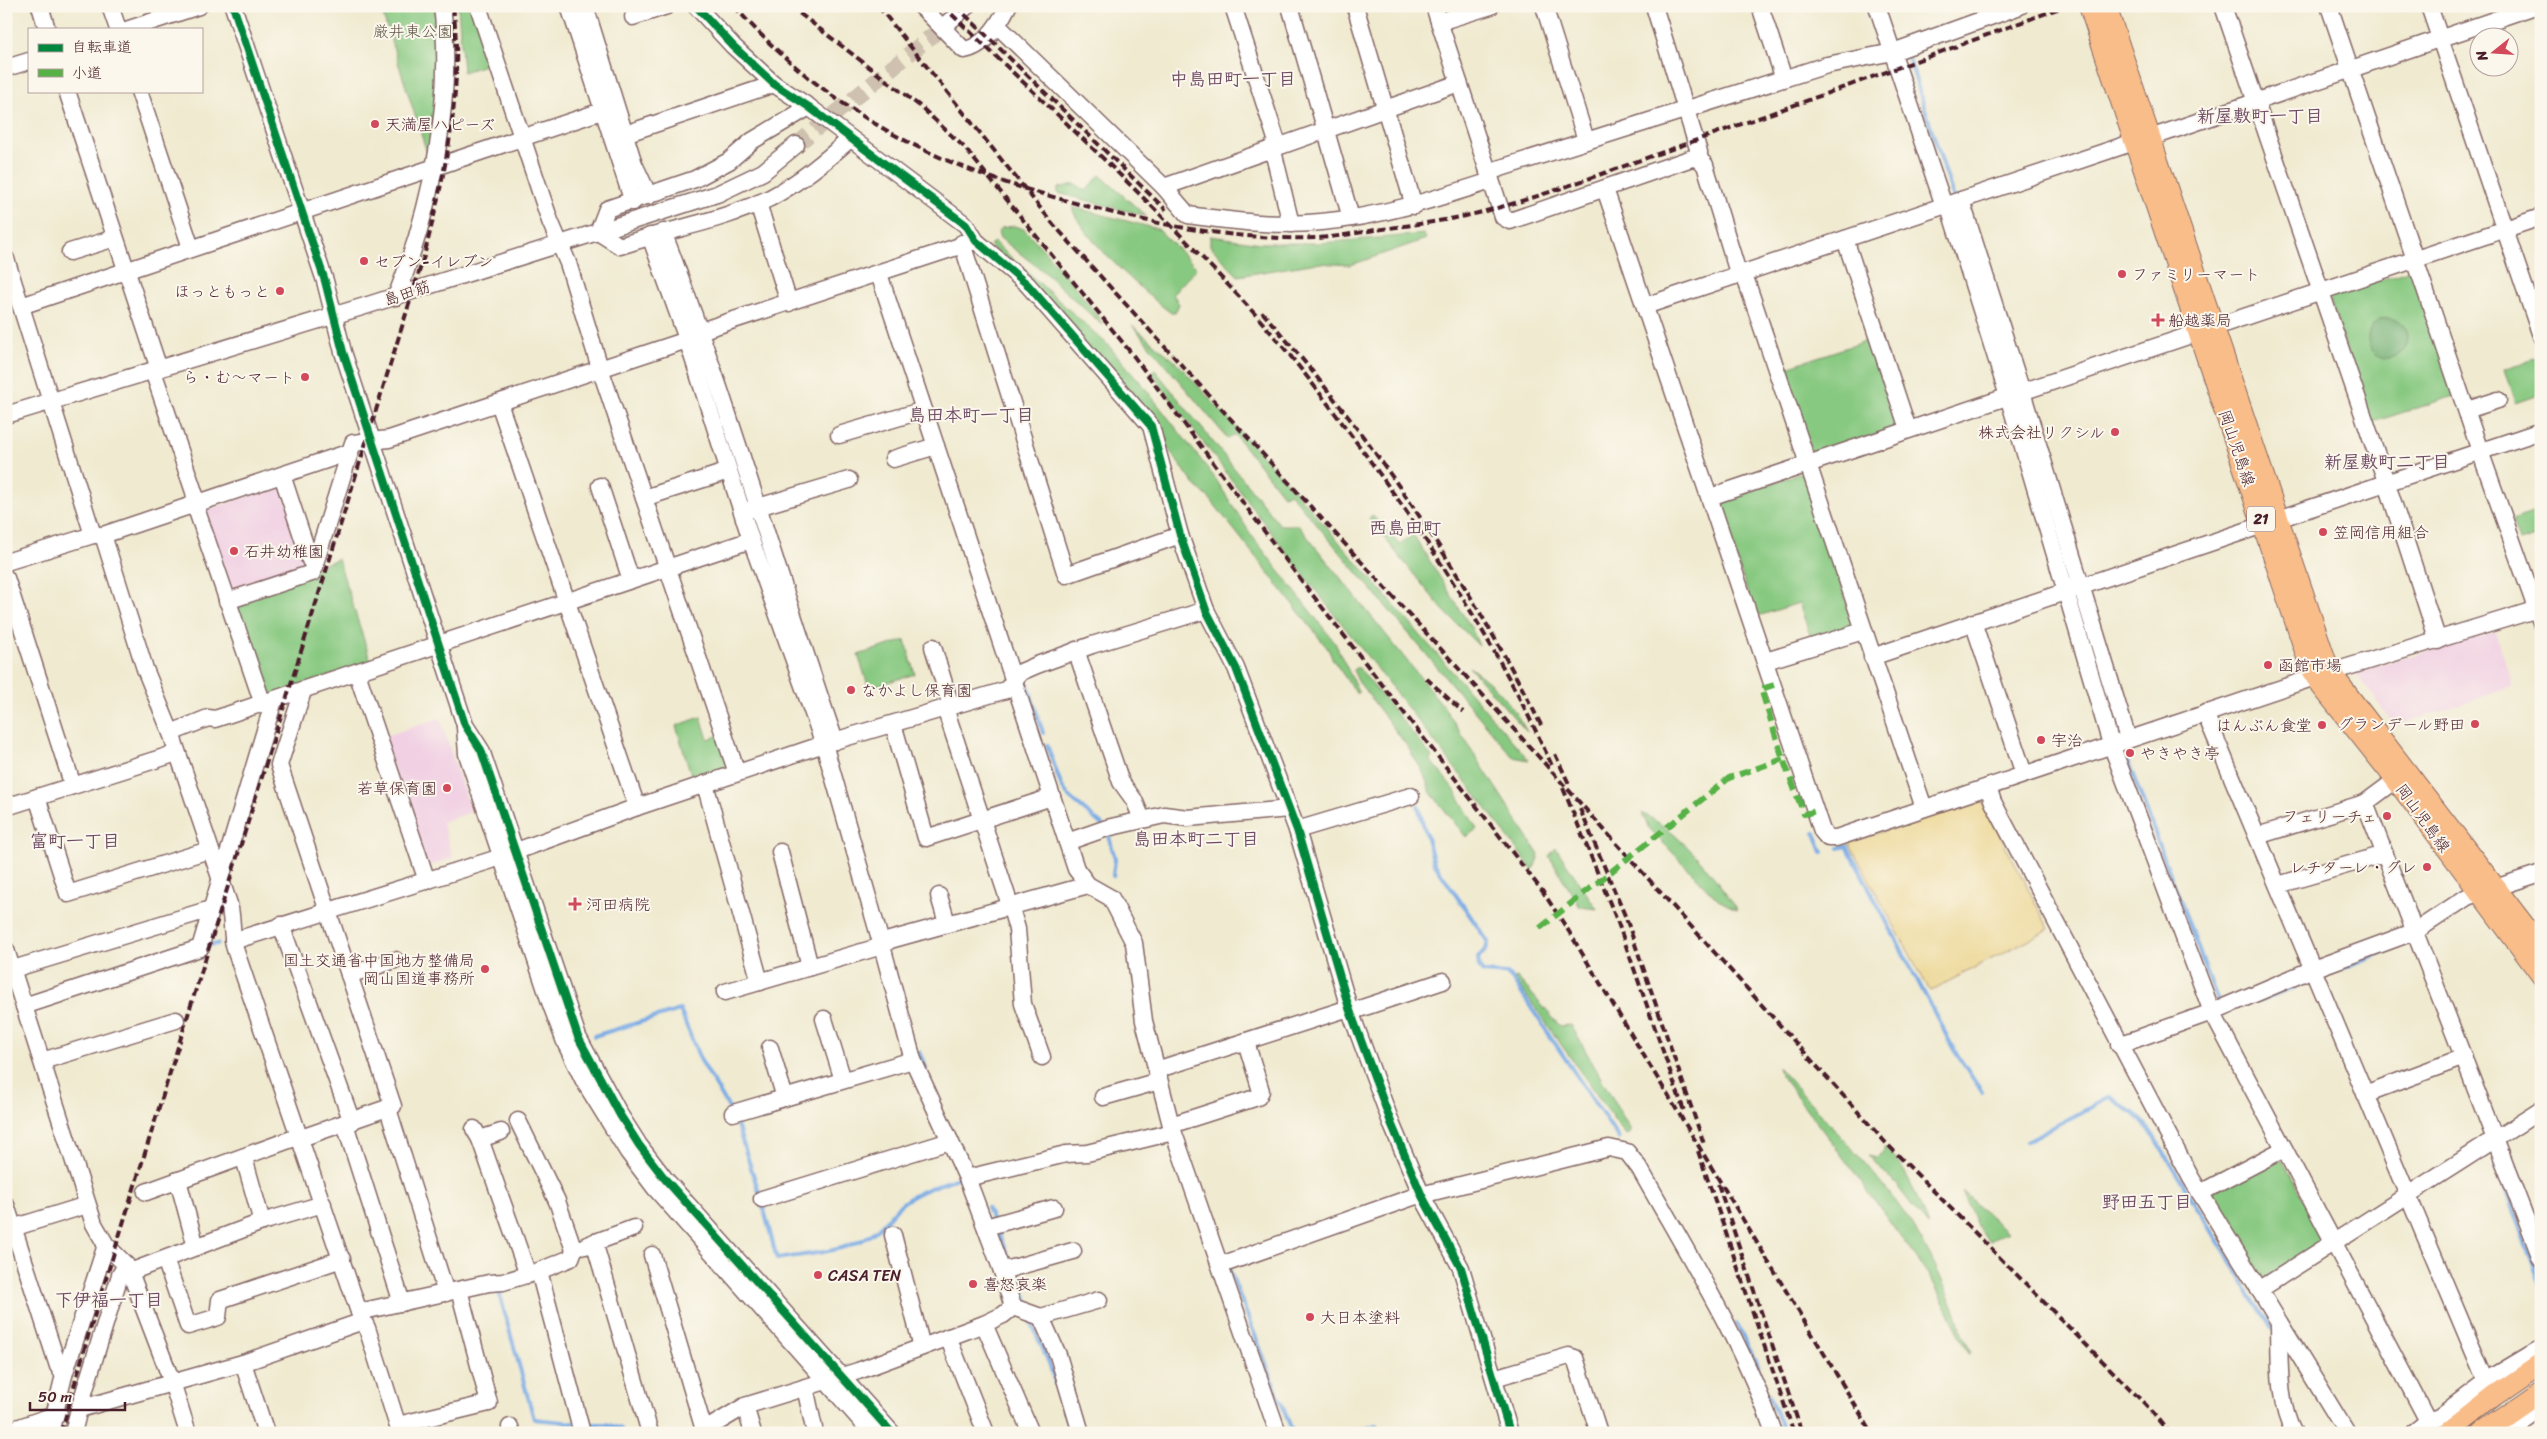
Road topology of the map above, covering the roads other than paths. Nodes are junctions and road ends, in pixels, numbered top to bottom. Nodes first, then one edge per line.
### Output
1 (40, 6) edge
2 (110, 6) edge
3 (199, 6) edge
4 (233, 6) edge
5 (442, 6) edge
6 (478, 6) edge
7 (569, 6) edge
8 (585, 6) edge
9 (667, 6) edge
10 (696, 6) edge
11 (921, 6) edge
12 (967, 6) edge
13 (1008, 6) edge
14 (1233, 6) edge
15 (1290, 6) edge
16 (1355, 6) edge
17 (1434, 6) edge
18 (1491, 6) edge
19 (1544, 6) edge
20 (1654, 6) edge
21 (1760, 6) edge
22 (1877, 6) edge
23 (2020, 6) edge
24 (2223, 6) edge
25 (2329, 6) edge
26 (2429, 6) edge
27 (2535, 6) edge
28 (2096, 7) edge
29 (633, 17) dead end
30 (1439, 22) junction
31 (944, 26) tunnel mouth
32 (998, 26) junction
33 (47, 28) edge
34 (118, 28) edge
35 (132, 28) edge
36 (2440, 38) junction
37 (1893, 52) junction
38 (28, 61) edge
39 (6, 68) edge
40 (2352, 68) junction
41 (1784, 79) junction
42 (1459, 82) junction
43 (774, 84) junction
44 (67, 92) edge
45 (138, 92) edge
46 (2256, 102) junction
47 (809, 107) junction
48 (1384, 107) junction
49 (1686, 109) junction
50 (602, 111) junction
51 (1325, 129) junction
52 (625, 134) junction
53 (522, 137) junction
54 (850, 140) junction
55 (1586, 140) junction
56 (2142, 140) junction
57 (796, 146) tunnel mouth
58 (1275, 146) junction
59 (1702, 162) junction
60 (433, 167) junction
61 (1489, 177) junction
62 (1164, 187) junction
63 (1605, 189) junction
64 (649, 196) junction
65 (633, 202) junction
66 (758, 203) junction
67 (1952, 203) junction
68 (1414, 206) junction
69 (301, 213) junction
70 (1351, 218) junction
71 (2541, 218) edge
72 (1291, 224) junction
73 (2504, 230) junction
74 (598, 232) junction
75 (656, 234) junction
76 (115, 238) junction
77 (1845, 239) junction
78 (969, 242) junction
79 (560, 244) junction
80 (191, 248) junction
81 (70, 252) dead end
82 (6, 259) edge
83 (2416, 259) junction
84 (126, 270) junction
85 (878, 274) junction
86 (1741, 275) junction
87 (2319, 292) junction
88 (396, 297) junction
89 (789, 303) junction
90 (21, 306) junction
91 (1645, 306) junction
92 (333, 316) junction
93 (2206, 330) junction
94 (693, 334) junction
95 (2541, 336) edge
96 (600, 368) junction
97 (156, 370) junction
98 (2015, 394) junction
99 (2498, 400) dead end
100 (50, 401) junction
101 (499, 403) junction
102 (2470, 409) junction
103 (924, 410) junction
104 (6, 415) edge
105 (1908, 429) junction
106 (2541, 431) edge
107 (839, 435) dead end
108 (372, 442) junction
109 (936, 446) junction
110 (350, 452) junction
111 (2480, 452) junction
112 (893, 459) dead end
113 (1808, 465) junction
114 (729, 471) junction
115 (282, 475) junction
116 (850, 480) dead end
117 (2386, 483) junction
118 (600, 486) dead end
119 (1710, 497) junction
120 (644, 498) junction
121 (197, 503) junction
122 (750, 509) junction
123 (2270, 522) junction
124 (98, 535) junction
125 (1180, 535) junction
126 (751, 540) junction
127 (6, 562) edge
128 (315, 567) junction
129 (667, 568) junction
130 (6, 578) edge
131 (631, 580) junction
132 (2073, 587) junction
133 (227, 601) junction
134 (568, 602) junction
135 (1206, 610) junction
136 (2539, 613) edge
137 (1973, 622) junction
138 (1863, 631) junction
139 (2438, 641) junction
140 (439, 646) junction
141 (933, 647) dead end
142 (1076, 650) junction
143 (1872, 656) junction
144 (1766, 661) junction
145 (357, 673) junction
146 (2323, 674) junction
147 (1014, 680) junction
148 (303, 691) junction
149 (268, 702) junction
150 (948, 707) junction
151 (2205, 713) junction
152 (893, 724) junction
153 (170, 733) junction
154 (2120, 741) junction
155 (829, 743) junction
156 (177, 753) junction
157 (737, 773) junction
158 (2024, 774) junction
159 (2396, 780) junction
160 (705, 784) junction
161 (73, 786) junction
162 (1988, 787) junction
163 (1411, 796) dead end
164 (37, 797) junction
165 (1052, 797) junction
166 (2365, 803) junction
167 (6, 807) edge
168 (637, 807) junction
169 (1924, 808) junction
170 (1289, 809) junction
171 (1142, 819) junction
172 (982, 820) junction
173 (1297, 830) junction
174 (2257, 836) junction
175 (1067, 842) junction
176 (210, 850) junction
177 (780, 852) dead end
178 (508, 854) junction
179 (2385, 854) junction
180 (2541, 873) edge
181 (220, 881) junction
182 (427, 881) junction
183 (1088, 885) junction
184 (2278, 885) junction
185 (2487, 890) junction
186 (938, 896) dead end
187 (1010, 905) junction
188 (211, 909) junction
189 (328, 910) junction
190 (947, 924) junction
191 (281, 925) junction
192 (2416, 931) junction
193 (233, 941) junction
194 (886, 944) junction
195 (2541, 947) edge
196 (6, 950) edge
197 (395, 960) dead end
198 (810, 968) junction
199 (13, 969) junction
200 (349, 975) junction
201 (2315, 975) junction
202 (2541, 975) edge
203 (1443, 981) dead end
204 (760, 982) junction
205 (725, 992) dead end
206 (17, 998) edge
207 (2217, 1009) junction
208 (1349, 1010) junction
209 (824, 1019) dead end
210 (176, 1020) dead end
211 (1246, 1042) junction
212 (2119, 1045) junction
213 (770, 1048) dead end
214 (1042, 1057) dead end
215 (2459, 1059) junction
216 (913, 1060) junction
217 (42, 1061) junction
218 (1158, 1075) junction
219 (843, 1080) junction
220 (2365, 1094) junction
221 (1104, 1097) dead end
222 (785, 1098) junction
223 (388, 1109) junction
224 (2541, 1110) edge
225 (734, 1113) dead end
226 (518, 1121) dead end
227 (348, 1123) junction
228 (1175, 1126) junction
229 (501, 1132) dead end
230 (301, 1137) junction
231 (950, 1141) junction
232 (2490, 1141) junction
233 (2284, 1149) junction
234 (244, 1158) junction
235 (971, 1177) junction
236 (178, 1180) junction
237 (146, 1192) dead end
238 (2200, 1193) junction
239 (2406, 1195) junction
240 (1422, 1196) junction
241 (762, 1199) dead end
242 (323, 1204) junction
243 (6, 1205) edge
244 (87, 1205) junction
245 (1054, 1208) dead end
246 (262, 1222) junction
247 (991, 1225) junction
248 (634, 1228) dead end
249 (10, 1229) edge
250 (893, 1235) dead end
251 (594, 1242) junction
252 (2332, 1242) junction
253 (106, 1245) junction
254 (196, 1247) junction
255 (574, 1250) junction
256 (1073, 1251) dead end
257 (652, 1255) dead end
258 (2541, 1258) edge
259 (165, 1259) junction
260 (342, 1259) junction
261 (1225, 1263) junction
262 (128, 1268) junction
263 (1010, 1269) junction
264 (534, 1273) junction
265 (2258, 1290) junction
266 (452, 1292) junction
267 (1099, 1300) dead end
268 (402, 1303) junction
269 (1029, 1312) junction
270 (361, 1317) junction
271 (984, 1324) junction
272 (2279, 1324) junction
273 (948, 1337) junction
274 (922, 1347) junction
275 (2541, 1348) edge
276 (243, 1363) junction
277 (2541, 1364) edge
278 (64, 1375) junction
279 (833, 1378) junction
280 (1494, 1378) junction
281 (172, 1382) junction
282 (2486, 1382) junction
283 (805, 1387) junction
284 (2541, 1392) edge
285 (745, 1406) junction
286 (2541, 1408) edge
287 (77, 1413) junction
288 (54, 1414) junction
289 (2428, 1422) junction
290 (580, 1427) edge
291 (399, 1429) edge
292 (882, 1431) edge
293 (6, 1432) edge
294 (702, 1432) edge
295 (50, 1433) edge
296 (73, 1433) edge
297 (82, 1433) edge
298 (188, 1433) edge
299 (266, 1433) edge
300 (650, 1433) edge
301 (753, 1433) edge
302 (815, 1433) edge
303 (986, 1433) edge
304 (1030, 1433) edge
305 (1080, 1433) edge
306 (1278, 1433) edge
307 (1510, 1433) edge
308 (1599, 1433) edge
309 (1774, 1433) edge
310 (2294, 1433) edge
311 (2347, 1433) edge
312 (2413, 1433) edge
313 (2446, 1433) edge
314 (2482, 1433) edge
315 (2505, 1433) edge

1 - 33 street
2 - 34 street
3 - 35 street
4 - 69 street
5 - 60 street
6 - 53 street
7 - 50 street
8 - 52 street
9 - 29 street
10 - 43 street
11 - 32 street
12 - 31 street
13 - 32 street
14 - 58 street
15 - 51 street
16 - 48 street
17 - 30 street
18 - 30 street
19 - 55 street
20 - 49 street
21 - 41 street
22 - 37 street
23 - 37 street
24 - 46 street
25 - 40 street
26 - 36 street
27 - 36 street
28 - 56 main road, 岡山児島線 / 21
30 - 42 street
32 - 62 street
36 - 40 street
36 - 73 street
37 - 41 street
37 - 67 street
38 - 39 street
40 - 46 street
40 - 83 street
41 - 49 street
42 - 48 street
42 - 61 street
43 - 47 street
43 - 52 street
44 - 76 street
45 - 80 street
46 - 56 street
46 - 87 street
47 - 54 street
47 - 64 street
48 - 51 street
48 - 68 street
49 - 55 street
49 - 59 street
50 - 53 street
50 - 65 street
51 - 58 street
51 - 70 street
52 - 64 street
53 - 60 street
53 - 79 street
54 - 66 street
54 - 78 street
55 - 61 street
56 - 67 street
56 - 93 main road, 岡山児島線 / 21
57 - 74 street, 島田筋
58 - 62 street
58 - 72 street
59 - 63 street
59 - 86 street
60 - 69 street
60 - 88 street
61 - 63 street
61 - 68 street
62 - 72 street
63 - 91 street
64 - 65 street
65 - 74 street
66 - 75 street
66 - 89 street
67 - 77 street
67 - 98 street
68 - 70 street
69 - 80 street
69 - 92 street
70 - 72 street
71 - 73 street
73 - 83 street
73 - 95 street
74 - 75 street
74 - 79 street, 島田筋
75 - 94 street
76 - 81 street
76 - 84 street
77 - 86 street
77 - 105 street
78 - 85 street
78 - 125 street
78 - 125 street
79 - 88 street, 島田筋
79 - 96 street
80 - 84 street
82 - 90 street
83 - 87 street
83 - 102 street
84 - 90 street
84 - 97 street
85 - 89 street
85 - 103 street
86 - 91 street
86 - 113 street
87 - 93 street
87 - 117 street
88 - 92 street, 島田筋
89 - 94 street
90 - 100 street
91 - 119 street
92 - 97 street, 島田筋
92 - 108 street
93 - 98 street
93 - 123 main road, 岡山児島線 / 21
94 - 96 street
94 - 114 street
94 - 122 street
96 - 101 street
96 - 120 street
97 - 100 street, 島田筋
97 - 121 street
98 - 105 street
98 - 132 street
99 - 102 street
100 - 104 street, 島田筋
100 - 124 street
101 - 108 street
101 - 134 street
102 - 111 street
103 - 107 street
103 - 109 street
105 - 113 street
106 - 111 street
108 - 110 street
108 - 140 street
109 - 112 street
109 - 147 street
110 - 115 street
110 - 128 street
111 - 117 street
111 - 136 street
113 - 119 street
113 - 138 street
114 - 120 street
114 - 122 street
115 - 121 street
115 - 128 street
116 - 122 street
117 - 123 street
117 - 139 street
118 - 131 street
119 - 144 street
120 - 129 street
121 - 124 street
121 - 133 street
122 - 126 street
122 - 155 street
123 - 132 street
123 - 146 main road, 岡山児島線 / 21
124 - 127 street
124 - 153 street
125 - 135 street
126 - 129 street
126 - 155 street
128 - 133 street
129 - 131 street
129 - 157 street
130 - 161 street
131 - 134 street
132 - 137 street
132 - 154 street
133 - 149 street
134 - 140 street
134 - 168 street
135 - 142 street
135 - 170 street
136 - 139 street
137 - 143 street
137 - 158 street
138 - 143 street
138 - 144 street
139 - 146 street
140 - 145 street
140 - 178 street
141 - 150 street
142 - 147 street
142 - 171 street
143 - 169 street
144 - 169 street
145 - 148 street
145 - 182 street
146 - 151 street
146 - 159 main road, 岡山児島線 / 21
146 - 185 main road, 岡山児島線 / 21
147 - 150 street
147 - 165 street
148 - 149 street
148 - 189 street
149 - 153 street
149 - 181 street
150 - 152 street
150 - 172 street
151 - 154 street
151 - 174 street
152 - 155 street
152 - 172 street
153 - 156 street
154 - 158 street
154 - 207 street
155 - 157 street
155 - 194 street
156 - 161 street
156 - 176 street
157 - 160 street
158 - 162 street
159 - 166 street
159 - 185 main road, 岡山児島線 / 21
160 - 168 street
160 - 204 street
161 - 164 street
162 - 169 street
162 - 212 street
163 - 173 street
164 - 167 street
164 - 176 street
165 - 172 street
165 - 175 street
166 - 174 street
166 - 179 street
168 - 178 street
170 - 171 street
170 - 173 street
171 - 175 street
172 - 187 street
173 - 208 street
174 - 184 street
175 - 183 street
176 - 181 street
177 - 198 street
178 - 182 street
178 - 279 street
179 - 184 street
179 - 192 street
180 - 185 street
181 - 188 street
181 - 193 street
182 - 189 street
183 - 187 street
183 - 218 street
184 - 201 street
185 - 192 street
185 - 195 main road, 岡山児島線 / 21
185 - 202 main road, 岡山児島線 / 21
186 - 190 street
187 - 190 street
187 - 214 street
188 - 199 street
188 - 206 street
189 - 191 street
189 - 200 street
190 - 194 street
191 - 193 street
191 - 227 street
192 - 201 street
192 - 215 street
193 - 230 street
194 - 198 street
194 - 216 street
196 - 199 street
197 - 200 street
198 - 204 street
199 - 206 street
200 - 223 street
201 - 207 street
201 - 220 street
203 - 208 street
204 - 205 street
206 - 217 street
207 - 212 street
207 - 233 street
208 - 211 street
208 - 240 street
209 - 219 street
210 - 217 street
211 - 218 street
211 - 228 street
212 - 238 street
213 - 222 street
215 - 220 street
215 - 232 street
216 - 219 street
216 - 231 street
217 - 244 street
218 - 221 street
218 - 228 street
219 - 222 street
220 - 239 street
222 - 225 street
223 - 227 street
223 - 266 street
224 - 232 street
226 - 255 street
227 - 230 street
227 - 268 street
228 - 235 street
228 - 261 street
229 - 264 street
230 - 234 street
230 - 242 street
231 - 235 street
231 - 241 street
232 - 239 street
232 - 258 street
233 - 238 street
233 - 252 street
234 - 236 street
234 - 246 street
235 - 247 street
236 - 237 street
236 - 254 street
238 - 265 street
239 - 252 street
239 - 282 street
240 - 261 street
240 - 280 street
240 - 309 street
242 - 246 street
242 - 260 street
243 - 249 street
244 - 249 street
244 - 253 street
245 - 247 street
246 - 254 street
247 - 263 street
248 - 251 street
249 - 278 street
250 - 274 street
251 - 255 street
251 - 300 street
252 - 265 street
252 - 289 street
253 - 262 street
253 - 278 street
254 - 259 street
255 - 264 street
256 - 263 street
257 - 294 street
259 - 260 street
259 - 262 street
260 - 270 street
261 - 306 street
262 - 281 street
262 - 287 street
263 - 269 street
264 - 266 street
264 - 290 street
265 - 272 street
266 - 268 street
266 - 291 street
267 - 269 street
268 - 270 street
269 - 271 street
269 - 305 street
270 - 276 street
270 - 291 street
271 - 273 street
271 - 304 street
272 - 310 street
272 - 311 street
273 - 274 street
273 - 303 street
274 - 279 street
275 - 282 street
276 - 281 street
276 - 299 street
277 - 313 main road
278 - 288 street
279 - 283 street
279 - 292 street
280 - 307 street
280 - 308 street
281 - 287 street
281 - 298 street
282 - 289 street
283 - 285 street
283 - 302 street
284 - 314 main road
285 - 294 street
285 - 301 street
286 - 315 street
287 - 288 street
287 - 296 street
287 - 297 street
288 - 293 street
288 - 295 street
289 - 312 street

